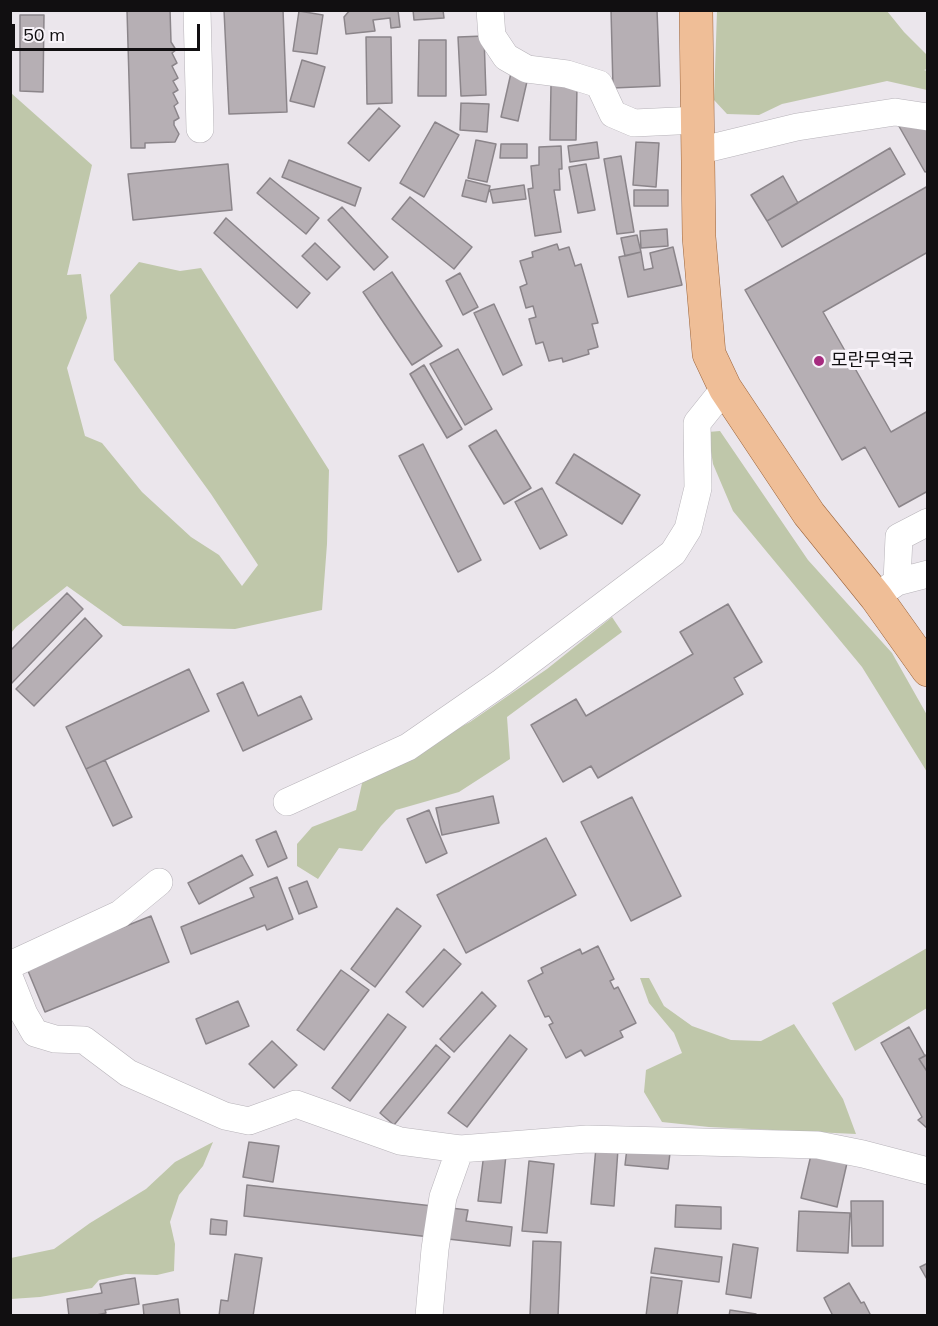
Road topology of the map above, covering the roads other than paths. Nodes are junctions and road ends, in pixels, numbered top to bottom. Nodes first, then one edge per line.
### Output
1 (197, 10) edge
2 (490, 10) edge
3 (696, 10) edge
4 (927, 117) edge
5 (200, 129) dead end
6 (698, 136) junction
7 (725, 388) junction
8 (927, 522) edge
9 (927, 574) edge
10 (886, 590) junction
11 (927, 669) edge
12 (287, 802) dead end
13 (159, 882) dead end
14 (10, 965) edge
15 (10, 979) edge
16 (460, 1149) junction
17 (927, 1171) edge
18 (429, 1316) edge

1 - 5 street
2 - 6 street
3 - 6 main road
4 - 6 street
6 - 7 main road
7 - 10 main road
7 - 12 street
8 - 10 street
9 - 10 street
10 - 11 main road
13 - 14 street
15 - 16 street
16 - 17 street
16 - 18 street

